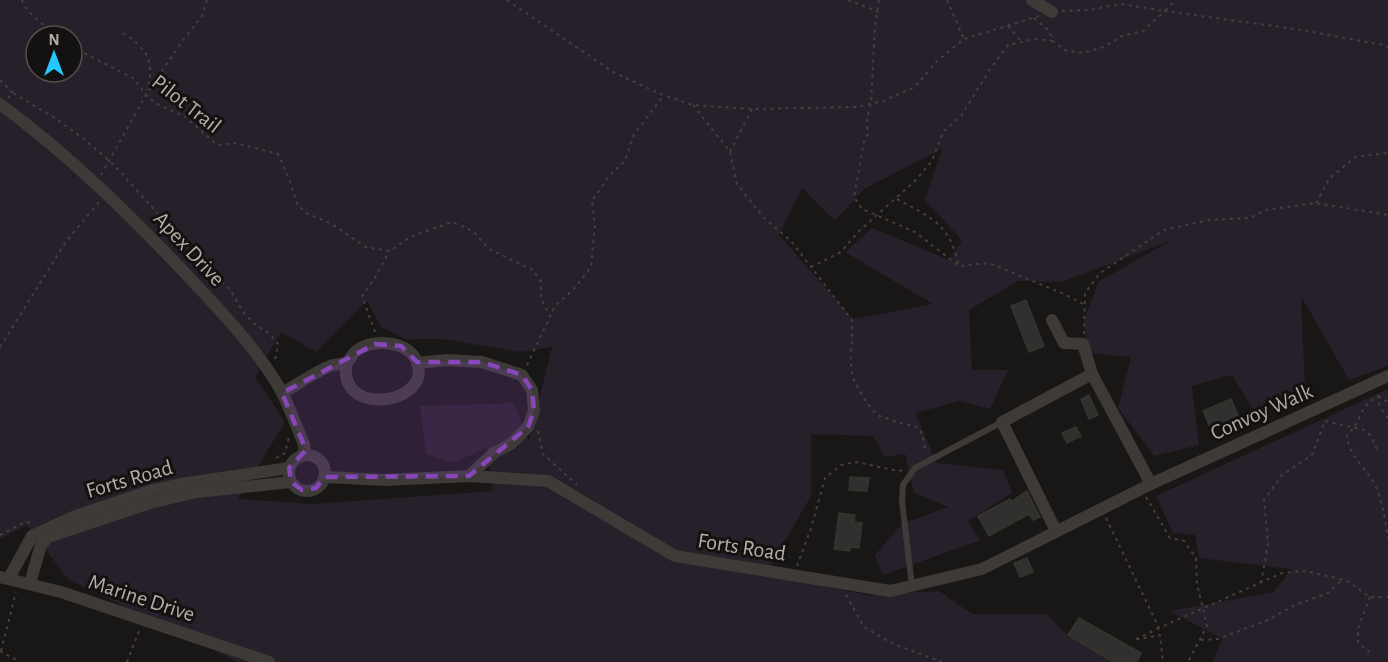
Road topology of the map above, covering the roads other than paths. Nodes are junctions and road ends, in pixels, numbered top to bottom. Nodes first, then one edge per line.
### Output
1 (1032, 0) edge
2 (1052, 12) road end
3 (1, 105) edge
4 (1052, 320) dead end
5 (347, 362) junction
6 (417, 363) junction
7 (1092, 374) junction
8 (1388, 376) edge
9 (282, 393) junction
10 (1002, 422) junction
11 (305, 455) junction
12 (290, 468) junction
13 (469, 476) junction
14 (325, 477) junction
15 (291, 482) junction
16 (1146, 486) junction
17 (1056, 531) junction
18 (4, 577) edge
19 (30, 583) junction
20 (912, 586) junction
21 (269, 662) edge

1 - 2 street
3 - 9 street, Apex Drive
4 - 7 street
5 - 6 street
5 - 6 street
5 - 9 street
6 - 13 street
7 - 10 street
7 - 16 street
8 - 16 street, Convoy Walk
9 - 11 street, Apex Drive
10 - 17 street
10 - 20 lane
11 - 12 street
11 - 14 street
12 - 15 street
12 - 18 street, Forts Road
13 - 14 street, Forts Road
13 - 20 street, Forts Road
14 - 15 street
15 - 19 street, Forts Road
16 - 17 street, Forts Road
17 - 20 street, Forts Road
18 - 19 street, Marine Drive
19 - 21 street, Marine Drive

